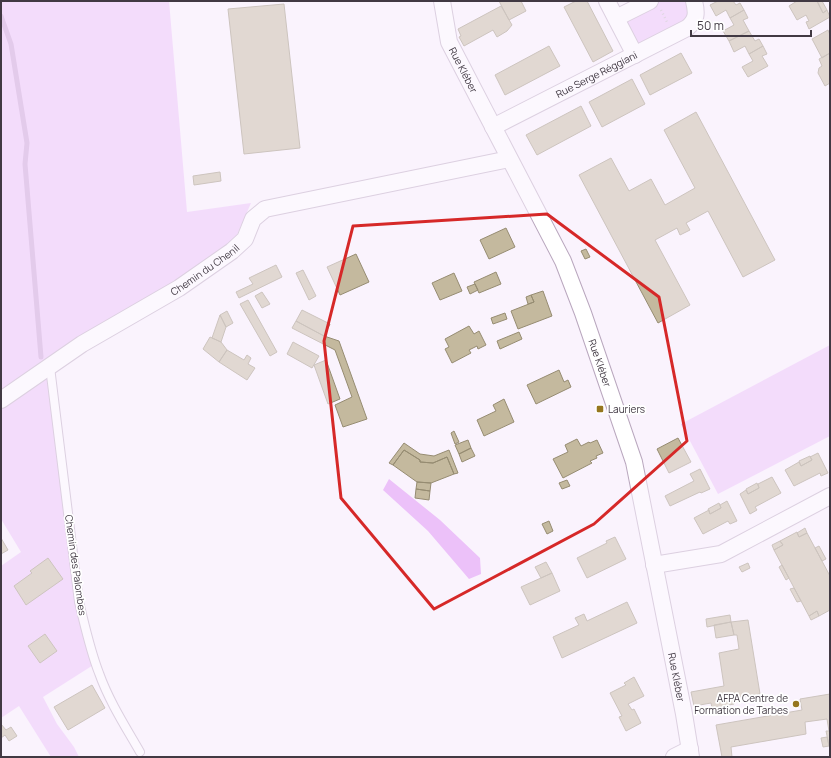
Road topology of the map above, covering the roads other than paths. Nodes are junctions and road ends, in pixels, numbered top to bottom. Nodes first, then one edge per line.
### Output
1 (442, 1) edge
2 (607, 1) edge
3 (655, 4) edge
4 (695, 9) edge
5 (616, 18) junction
6 (635, 55) junction
7 (493, 127) junction
8 (509, 159) junction
9 (50, 367) junction
10 (1, 400) edge
11 (830, 496) edge
12 (654, 565) junction
13 (140, 752) dead end
14 (691, 753) edge
15 (674, 757) edge

1 - 7 street, Rue Kléber
2 - 5 street
3 - 5 street
4 - 6 street, Rue Serge Réggiani
5 - 6 street
6 - 7 street, Rue Serge Réggiani
7 - 8 street, Rue Kléber
8 - 9 street, Chemin du Chenil
8 - 12 street, Rue Kléber
9 - 10 street, Chemin du Chenil
9 - 13 lane, Chemin des Palombes
11 - 12 street
12 - 14 street, Rue Kléber
14 - 15 street, Rue Kléber

